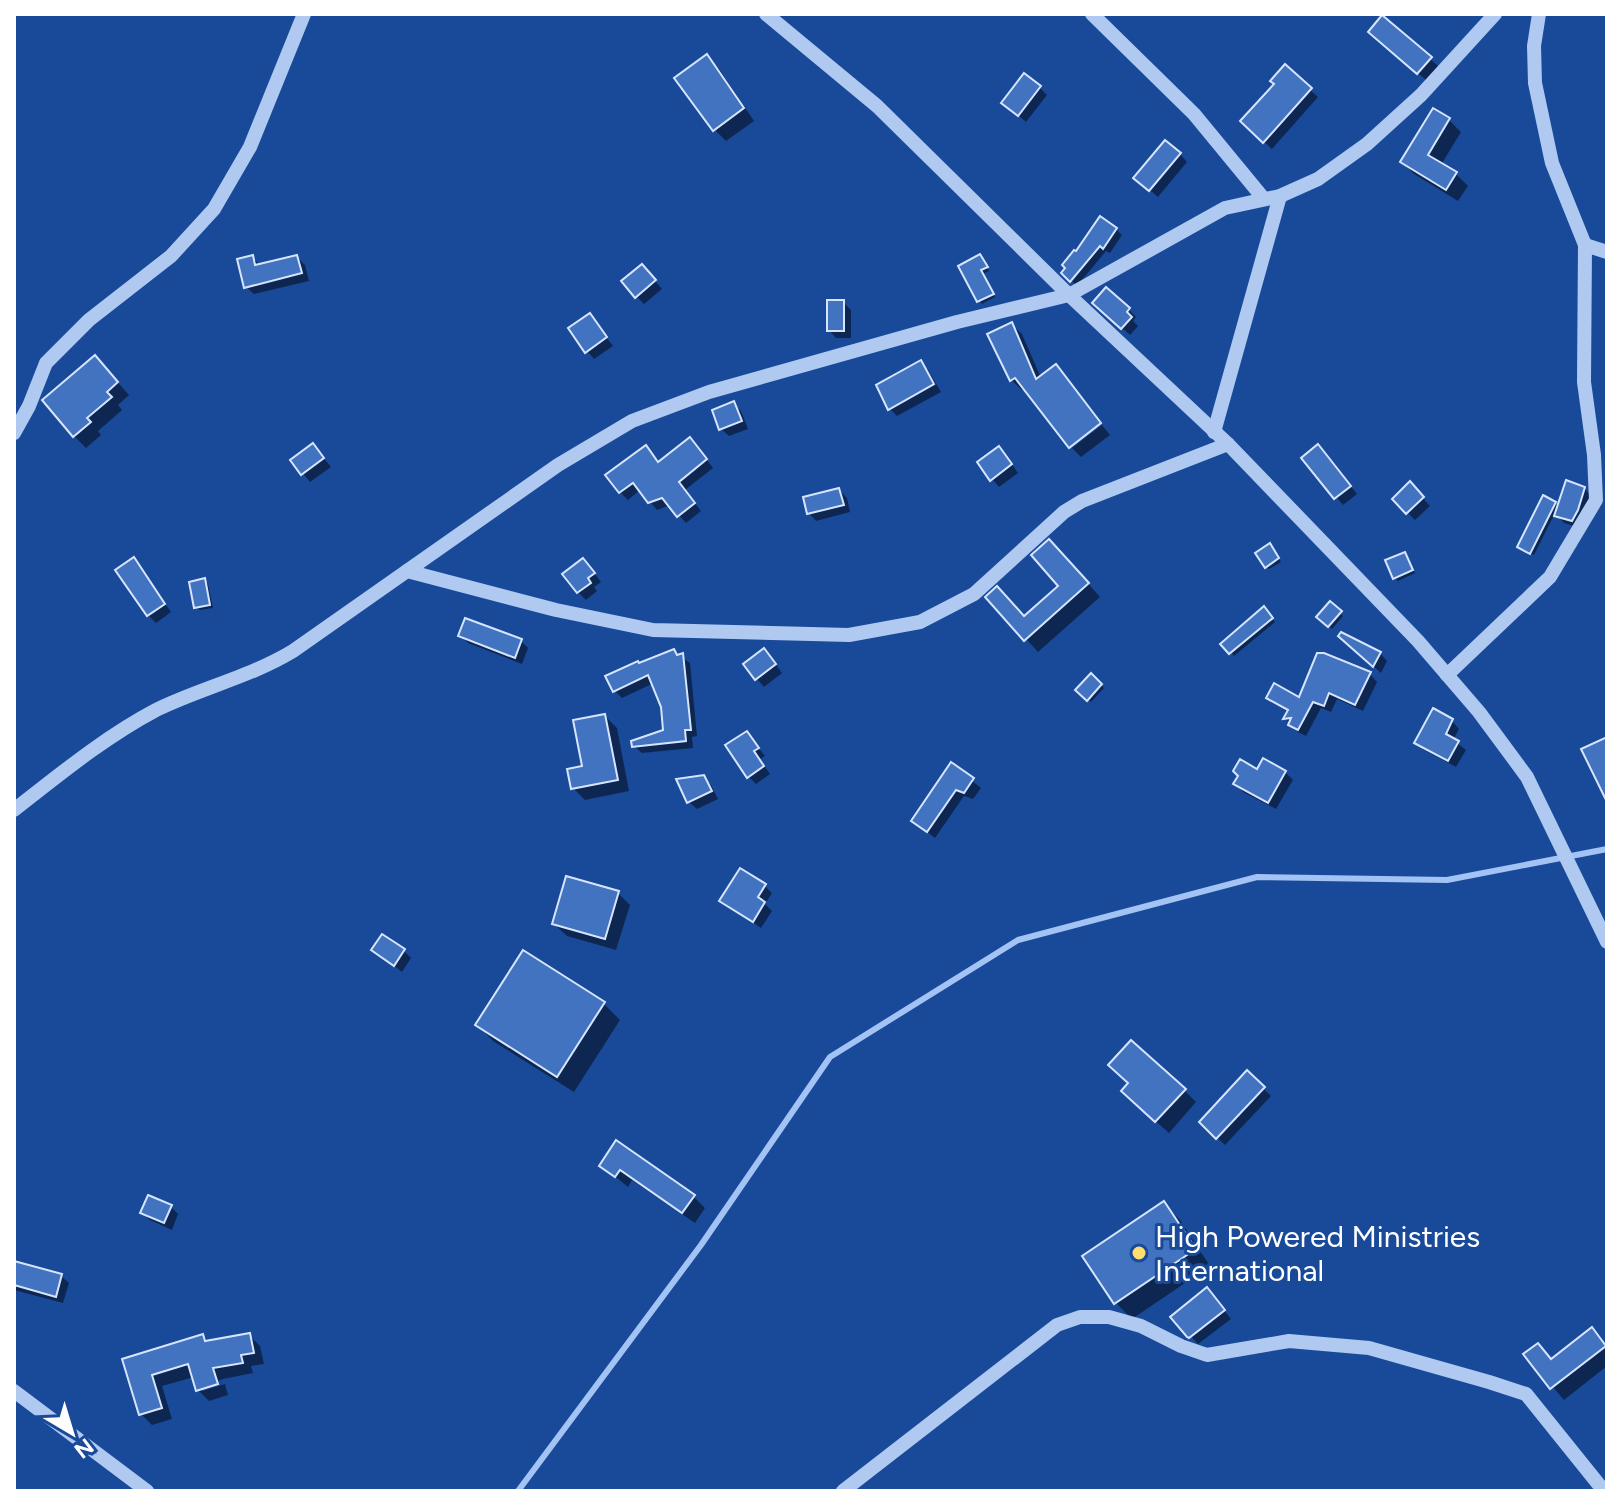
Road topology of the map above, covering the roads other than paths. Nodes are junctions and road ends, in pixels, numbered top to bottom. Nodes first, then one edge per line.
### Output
1 (304, 14) edge
2 (766, 14) edge
3 (1092, 14) edge
4 (1495, 14) edge
5 (1539, 14) edge
6 (1280, 196) junction
7 (1264, 199) junction
8 (1585, 245) junction
9 (1607, 252) edge
10 (1069, 295) junction
11 (1214, 432) junction
12 (14, 433) edge
13 (1228, 444) junction
14 (407, 571) junction
15 (1447, 675) junction
16 (14, 810) edge
17 (1607, 942) edge
18 (14, 1391) edge
19 (147, 1491) edge
20 (843, 1491) edge
21 (1604, 1491) edge

1 - 12 street
2 - 10 street
3 - 7 street
4 - 6 street
5 - 8 street
6 - 7 street
6 - 11 street
7 - 10 street
8 - 9 street
8 - 15 street
10 - 11 street
10 - 14 street
11 - 13 street
13 - 14 street
13 - 15 street
14 - 16 street
15 - 17 street
18 - 19 street
20 - 21 street

